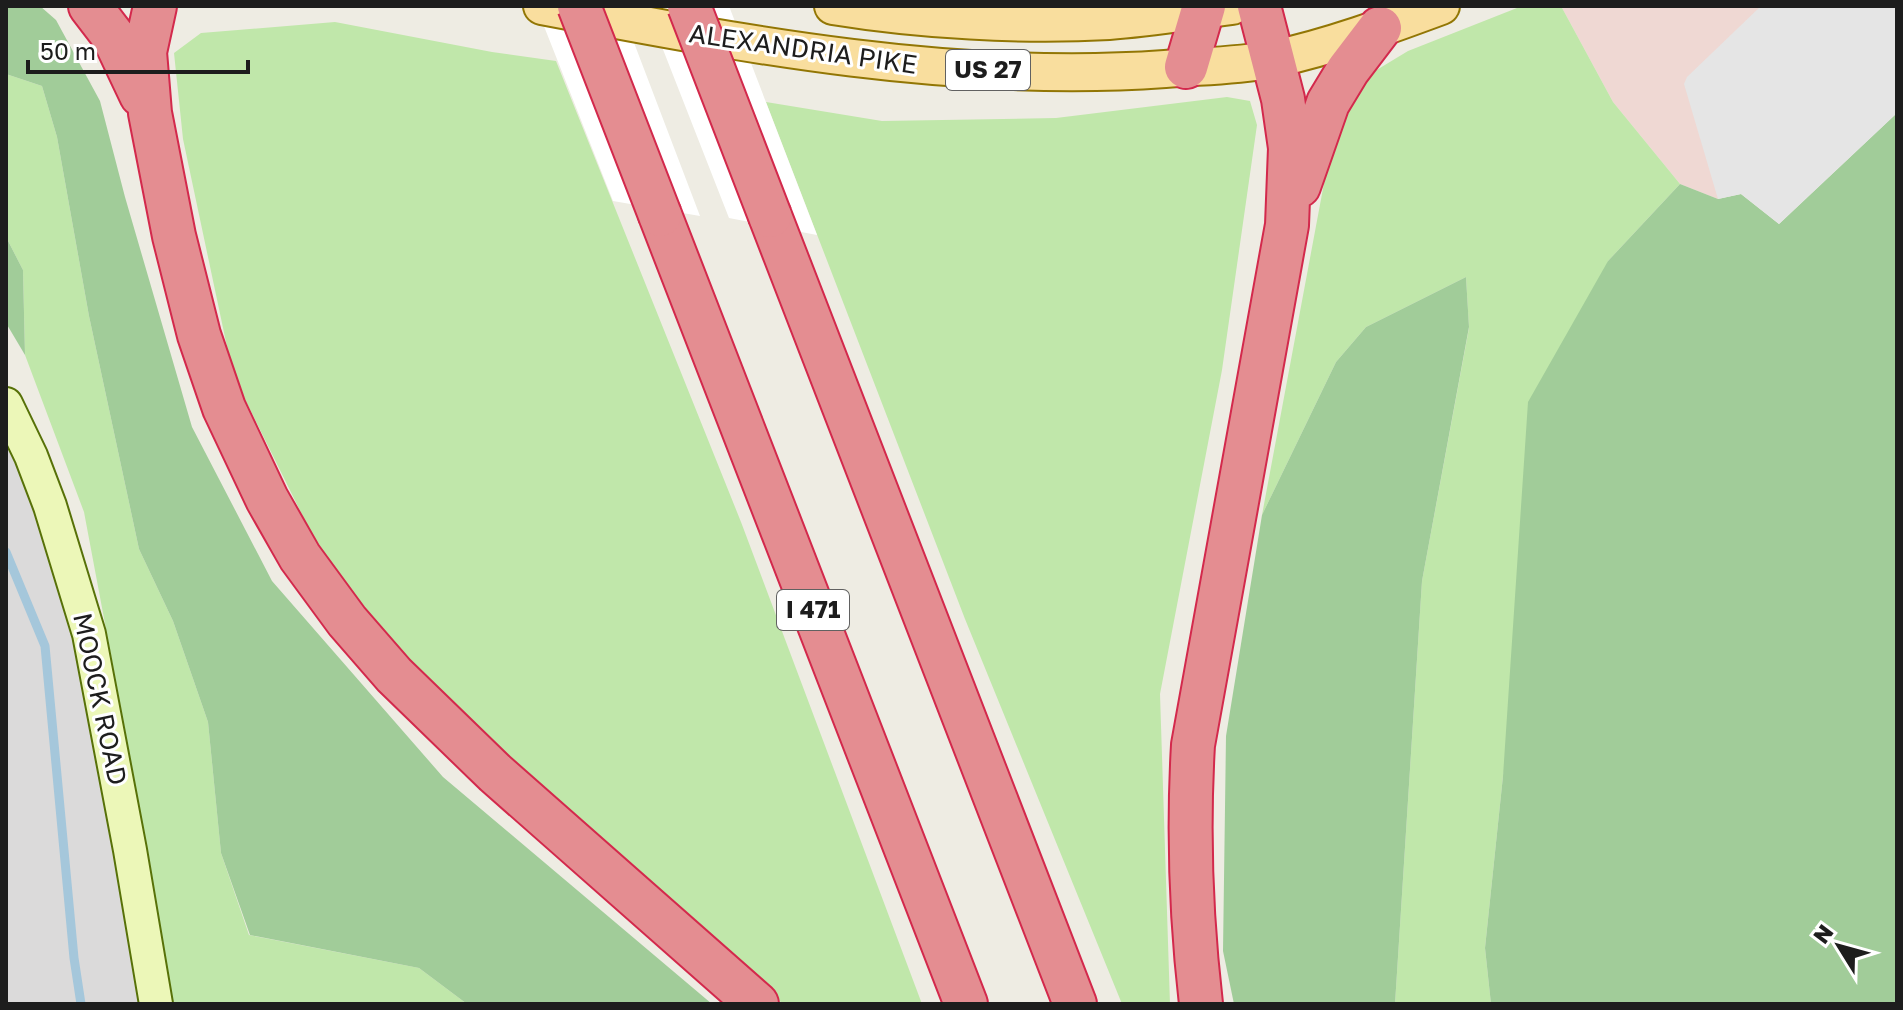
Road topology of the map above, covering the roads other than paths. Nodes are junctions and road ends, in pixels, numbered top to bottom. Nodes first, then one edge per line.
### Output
1 (90, 6) edge
2 (155, 6) edge
3 (542, 6) edge
4 (579, 6) edge
5 (689, 6) edge
6 (833, 6) edge
7 (1259, 6) edge
8 (1441, 6) edge
9 (1213, 7) edge
10 (1380, 28) junction
11 (1273, 59) junction
12 (1186, 67) junction
13 (150, 113) junction
14 (1287, 225) junction
15 (6, 404) edge
16 (156, 1004) edge
17 (757, 1004) edge
18 (966, 1004) edge
19 (1075, 1004) edge
20 (1201, 1004) edge

1 - 13 highway
2 - 13 highway
3 - 12 main road, ALEXANDRIA PIKE / US 27
4 - 18 highway, I 471, bridge
5 - 19 highway, bridge
6 - 9 main road, ALEXANDRIA PIKE / US 27
7 - 11 highway
8 - 10 main road, ALEXANDRIA PIKE / US 27
9 - 12 highway
10 - 11 main road, ALEXANDRIA PIKE / US 27
10 - 14 highway
11 - 12 main road, ALEXANDRIA PIKE / US 27
11 - 14 highway
13 - 17 highway
14 - 20 highway
15 - 16 main road, MOOCK ROAD

